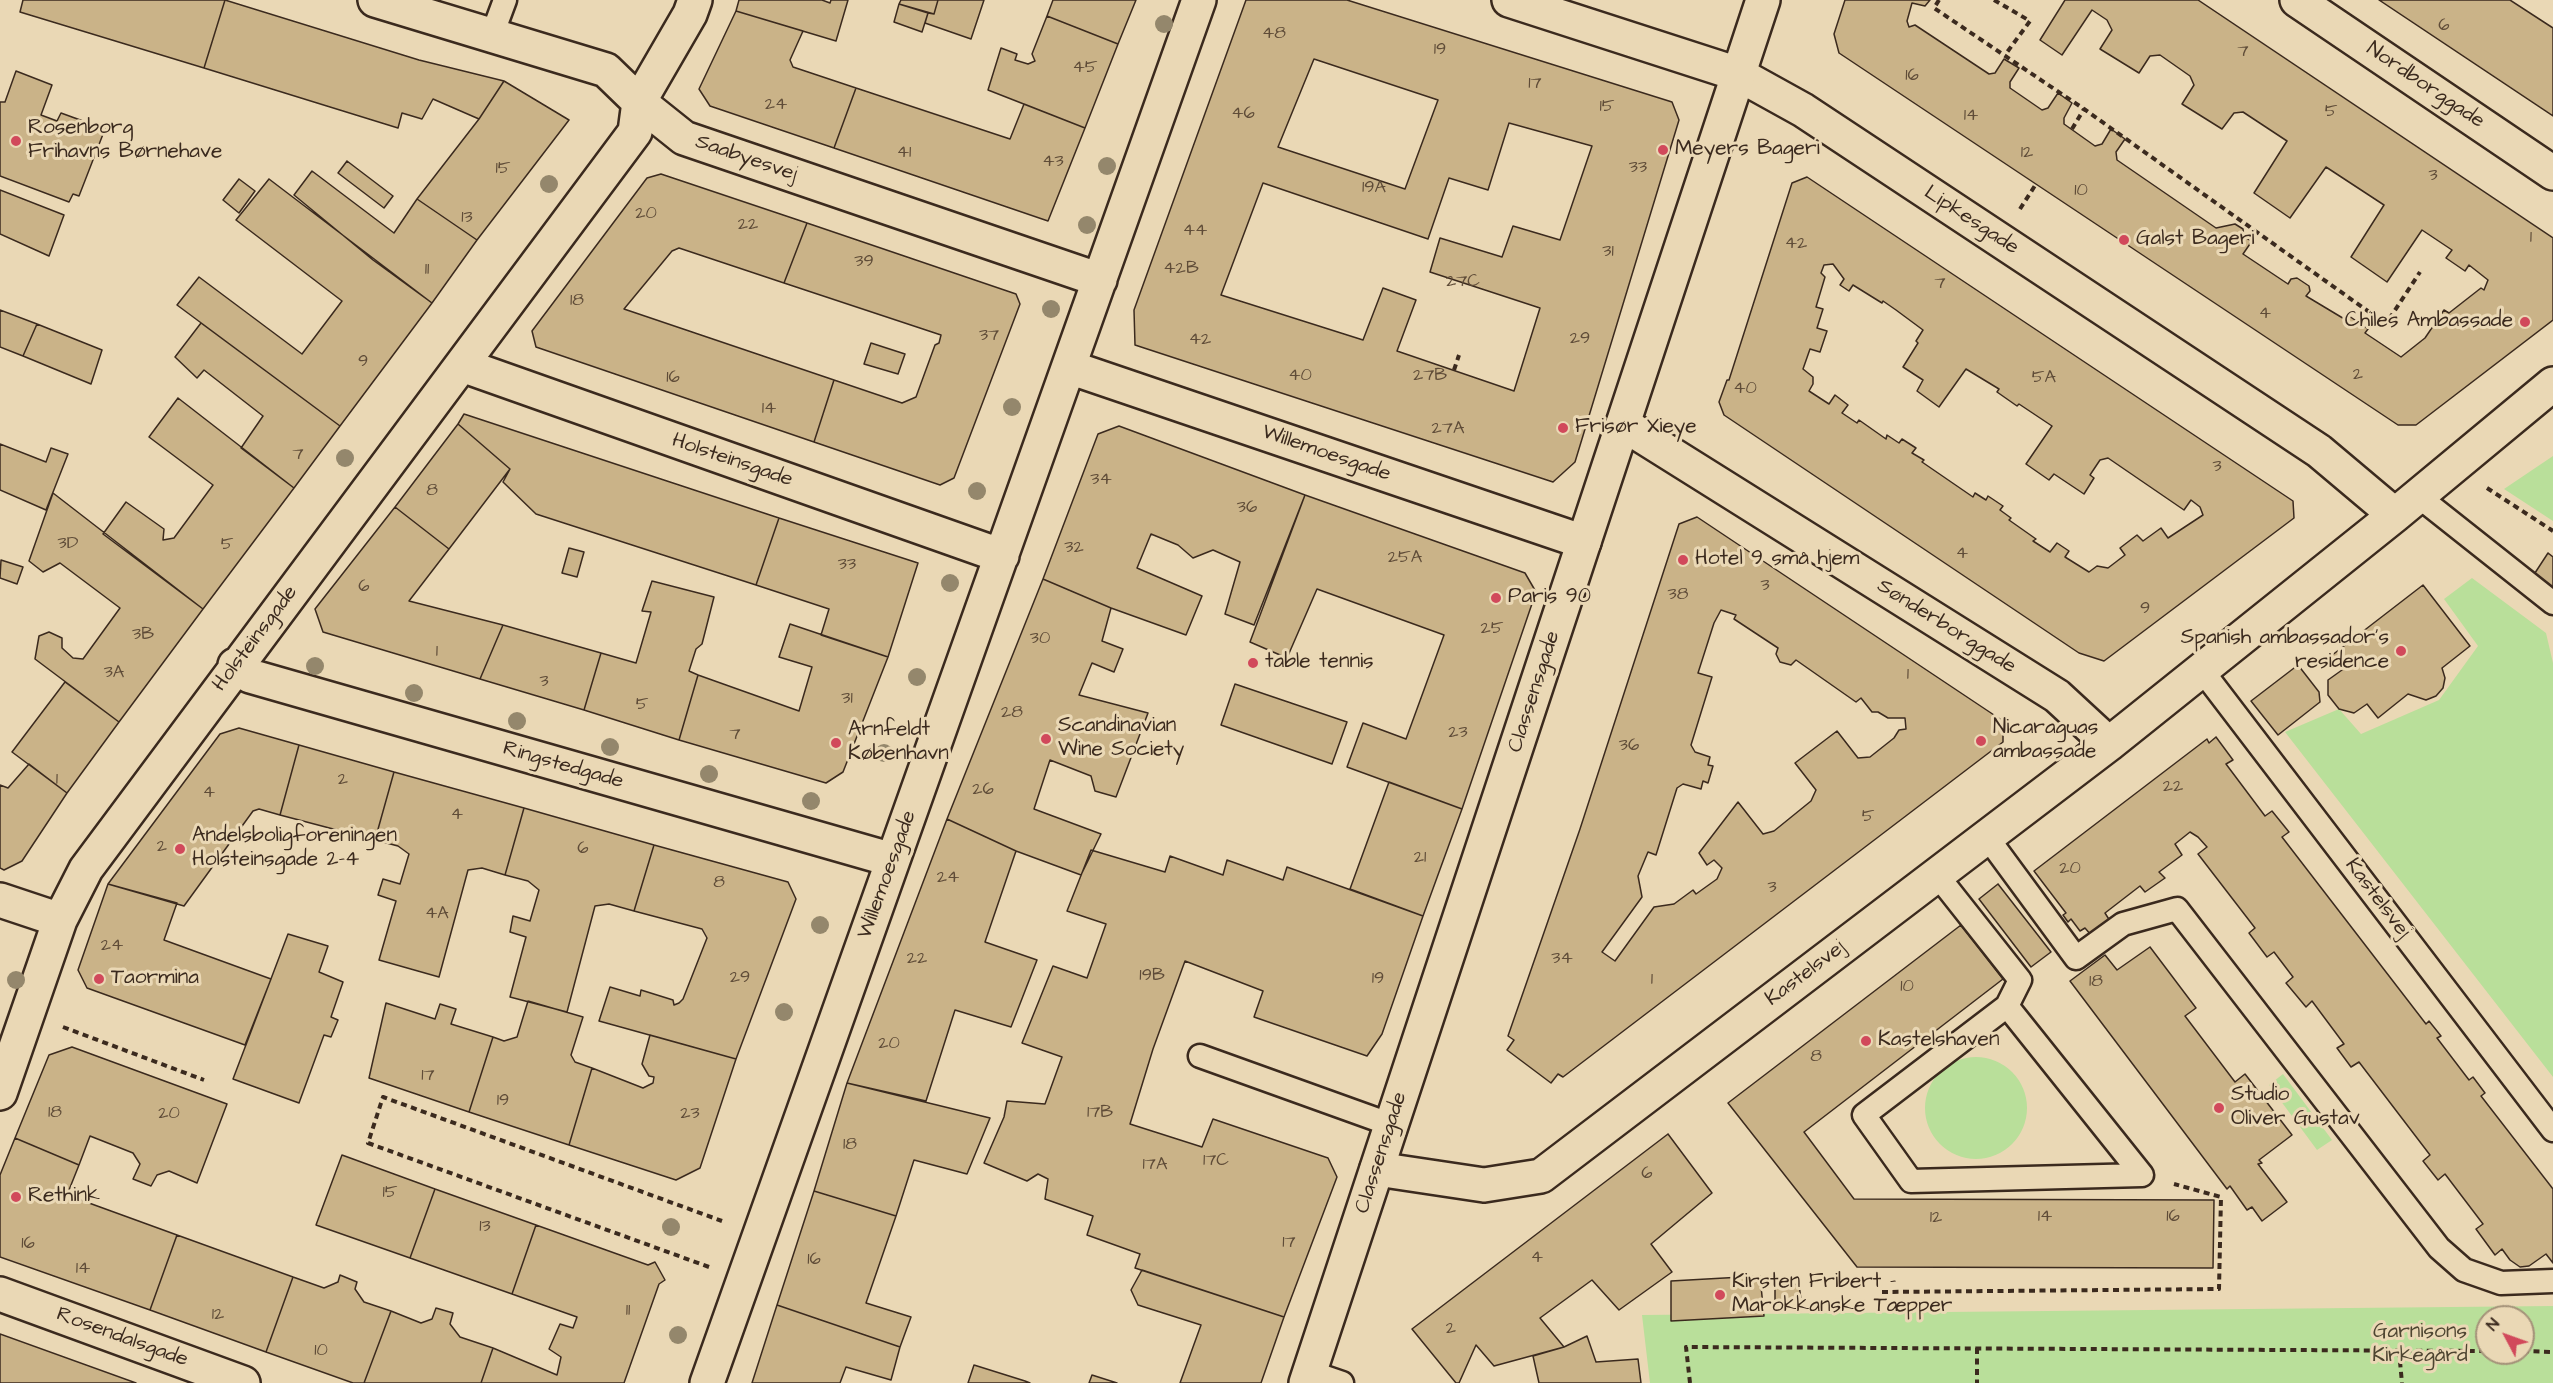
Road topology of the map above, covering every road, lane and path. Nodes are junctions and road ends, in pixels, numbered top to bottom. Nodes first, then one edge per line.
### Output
1 (375, 0) edge
2 (505, 0) edge
3 (695, 0) edge
4 (1199, 0) edge
5 (1509, 0) edge
6 (1763, 0) edge
7 (1939, 0) edge
8 (1994, 0) edge
9 (2297, 0) edge
10 (492, 35) junction
11 (2005, 55) junction
12 (1738, 74) junction
13 (639, 102) junction
14 (2084, 109) junction
15 (2072, 129) dead end
16 (2553, 173) edge
17 (2420, 272) dead end
18 (1100, 280) junction
19 (1460, 355) dead end
20 (462, 365) junction
21 (1069, 367) junction
22 (1454, 370) dead end
23 (2553, 384) edge
24 (1623, 424) junction
25 (2454, 466) junction
26 (2407, 505) junction
27 (2553, 531) edge
28 (1584, 542) junction
29 (1002, 556) junction
30 (2553, 603) edge
31 (235, 665) junction
32 (2201, 669) junction
33 (2109, 744) junction
34 (1987, 837) junction
35 (893, 860) junction
36 (1937, 874) junction
37 (0, 900) edge
38 (60, 920) junction
39 (2007, 1006) junction
40 (29, 1014) junction
41 (1200, 1056) dead end
42 (204, 1080) dead end
43 (0, 1093) edge
44 (1392, 1125) junction
45 (2553, 1130) edge
46 (1377, 1169) junction
47 (2142, 1175) junction
48 (760, 1235) junction
49 (744, 1280) junction
50 (2553, 1281) edge
51 (1882, 1292) dead end
52 (0, 1293) edge
53 (1977, 1348) junction
54 (2399, 1351) junction
55 (2475, 1352) edge
56 (2535, 1352) edge
57 (2553, 1352) edge
58 (1308, 1377) edge
59 (243, 1383) edge
60 (707, 1383) edge
61 (1342, 1383) edge
62 (1690, 1383) edge
63 (1977, 1383) edge
64 (2402, 1383) edge

1 - 10 street, Saabyesvej
2 - 10 lane
3 - 13 street, Holsteinsgade
4 - 18 street, Willemoesgade
5 - 12 street, Lipkesgade
6 - 12 street, Classensgade
7 - 11 path
8 - 11 path
9 - 16 street, Nordborggade
10 - 13 street, Saabyesvej
11 - 14 path
12 - 24 street, Classensgade
12 - 26 street, Lipkesgade
13 - 18 street, Saabyesvej
13 - 20 street, Holsteinsgade
14 - 15 path
14 - 17 path
18 - 21 street, Willemoesgade
19 - 22 path
20 - 29 street, Holsteinsgade
20 - 31 street, Holsteinsgade
21 - 28 street, Willemoesgade
21 - 29 street, Willemoesgade
23 - 25 street, Kastelsvej
24 - 28 street, Classensgade
24 - 33 street, Sønderborggade
25 - 26 street, Kastelsvej
25 - 27 path
26 - 30 lane
26 - 32 street, Kastelsvej
28 - 44 street, Classensgade
29 - 35 street, Willemoesgade
31 - 35 street, Ringstedgade
31 - 38 street, Holsteinsgade
32 - 33 street, Kastelsvej
32 - 45 lane, Kastelsvej
33 - 34 street, Kastelsvej
34 - 36 street, Kastelsvej
34 - 50 lane
35 - 48 street, Willemoesgade
36 - 39 lane
36 - 46 street, Kastelsvej
37 - 38 street
38 - 40 street, Holsteinsgade
39 - 47 lane
39 - 47 lane
40 - 42 path
40 - 43 street, Holsteinsgade
41 - 44 lane
44 - 46 street, Classensgade
46 - 58 street, Classensgade
47 - 51 path
48 - 49 street, Willemoesgade
48 - 49 path
49 - 60 street, Willemoesgade
52 - 59 street, Rosendalsgade
53 - 54 path
53 - 62 path
53 - 63 path
54 - 55 path
54 - 64 path
56 - 57 path
58 - 61 lane

